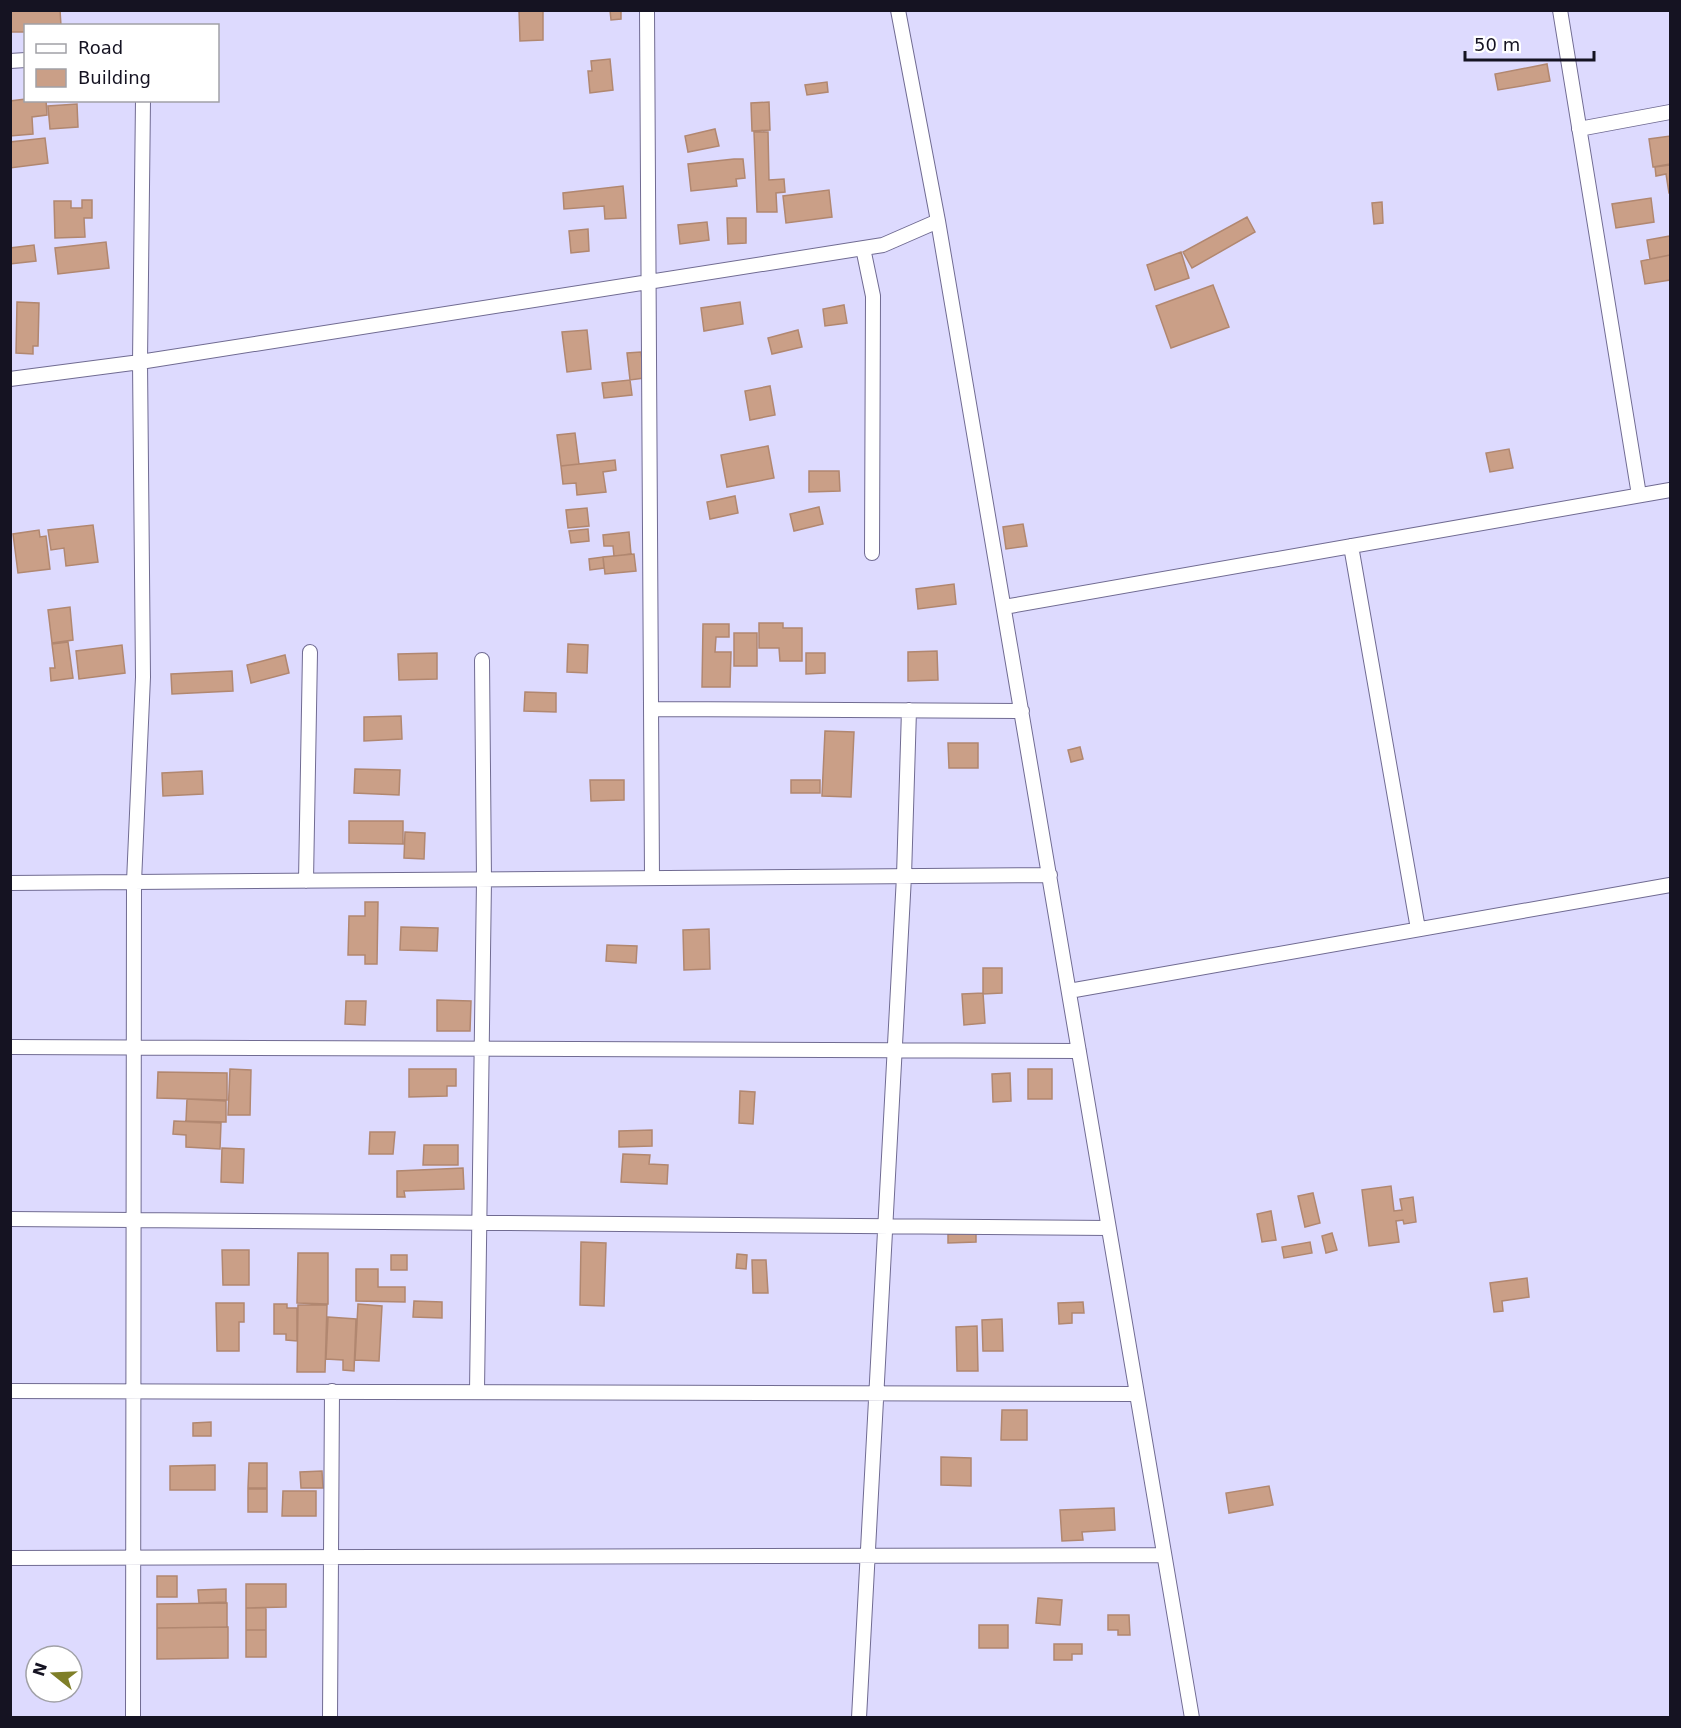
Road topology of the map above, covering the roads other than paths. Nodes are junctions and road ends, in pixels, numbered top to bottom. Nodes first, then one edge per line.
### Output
1 (647, 10) edge
2 (898, 10) edge
3 (1560, 10) edge
4 (143, 102) edge
5 (1671, 112) edge
6 (1579, 129) junction
7 (938, 221) junction
8 (863, 248) junction
9 (649, 280) junction
10 (140, 362) junction
11 (10, 379) edge
12 (1671, 490) edge
13 (1639, 495) junction
14 (1351, 546) junction
15 (872, 553) dead end
16 (1004, 607) junction
17 (310, 652) dead end
18 (482, 660) dead end
19 (651, 709) junction
20 (909, 710) junction
21 (1022, 711) junction
22 (1050, 875) junction
23 (904, 876) junction
24 (652, 878) junction
25 (484, 880) junction
26 (306, 881) junction
27 (134, 882) junction
28 (10, 884) edge
29 (1671, 885) edge
30 (1418, 929) junction
31 (1069, 991) junction
32 (10, 1047) edge
33 (134, 1048) junction
34 (481, 1049) junction
35 (895, 1050) junction
36 (1079, 1051) junction
37 (10, 1219) edge
38 (134, 1219) junction
39 (479, 1222) junction
40 (885, 1226) junction
41 (1109, 1228) junction
42 (10, 1390) edge
43 (133, 1391) junction
44 (332, 1391) junction
45 (477, 1391) junction
46 (877, 1393) junction
47 (1137, 1394) junction
48 (1164, 1555) junction
49 (868, 1556) junction
50 (331, 1557) junction
51 (10, 1558) edge
52 (134, 1558) junction
53 (134, 1718) edge
54 (330, 1718) edge
55 (860, 1718) edge
56 (1192, 1718) edge

1 - 9 street
2 - 7 street
3 - 6 street
4 - 10 street
5 - 6 street
6 - 13 street
7 - 8 street
7 - 16 street
8 - 9 street
8 - 15 street
9 - 10 street
9 - 19 street
10 - 11 street
10 - 27 street
12 - 13 street
13 - 14 street
14 - 16 street
14 - 30 street
16 - 21 street
17 - 26 street
18 - 25 street
19 - 20 street
19 - 24 street
20 - 21 street
20 - 23 street
21 - 22 street
22 - 23 street
22 - 31 street
23 - 24 street
23 - 35 street
24 - 25 street
25 - 26 street
25 - 34 street
26 - 27 street
27 - 28 street
27 - 33 street
29 - 30 street
30 - 31 street
31 - 36 street
32 - 33 street
33 - 34 street
33 - 38 street
34 - 35 street
34 - 39 street
35 - 36 street
35 - 40 street
36 - 41 street
37 - 38 street
38 - 39 street
38 - 43 street
39 - 40 street
39 - 45 street
40 - 41 street
40 - 46 street
41 - 47 street
42 - 43 street
43 - 44 street
43 - 52 street
44 - 45 street
44 - 50 street
45 - 46 street
46 - 47 street
46 - 49 street
47 - 48 street
48 - 49 street
48 - 56 street
49 - 50 street
49 - 55 street
50 - 52 street
50 - 54 street
51 - 52 street
52 - 53 street

